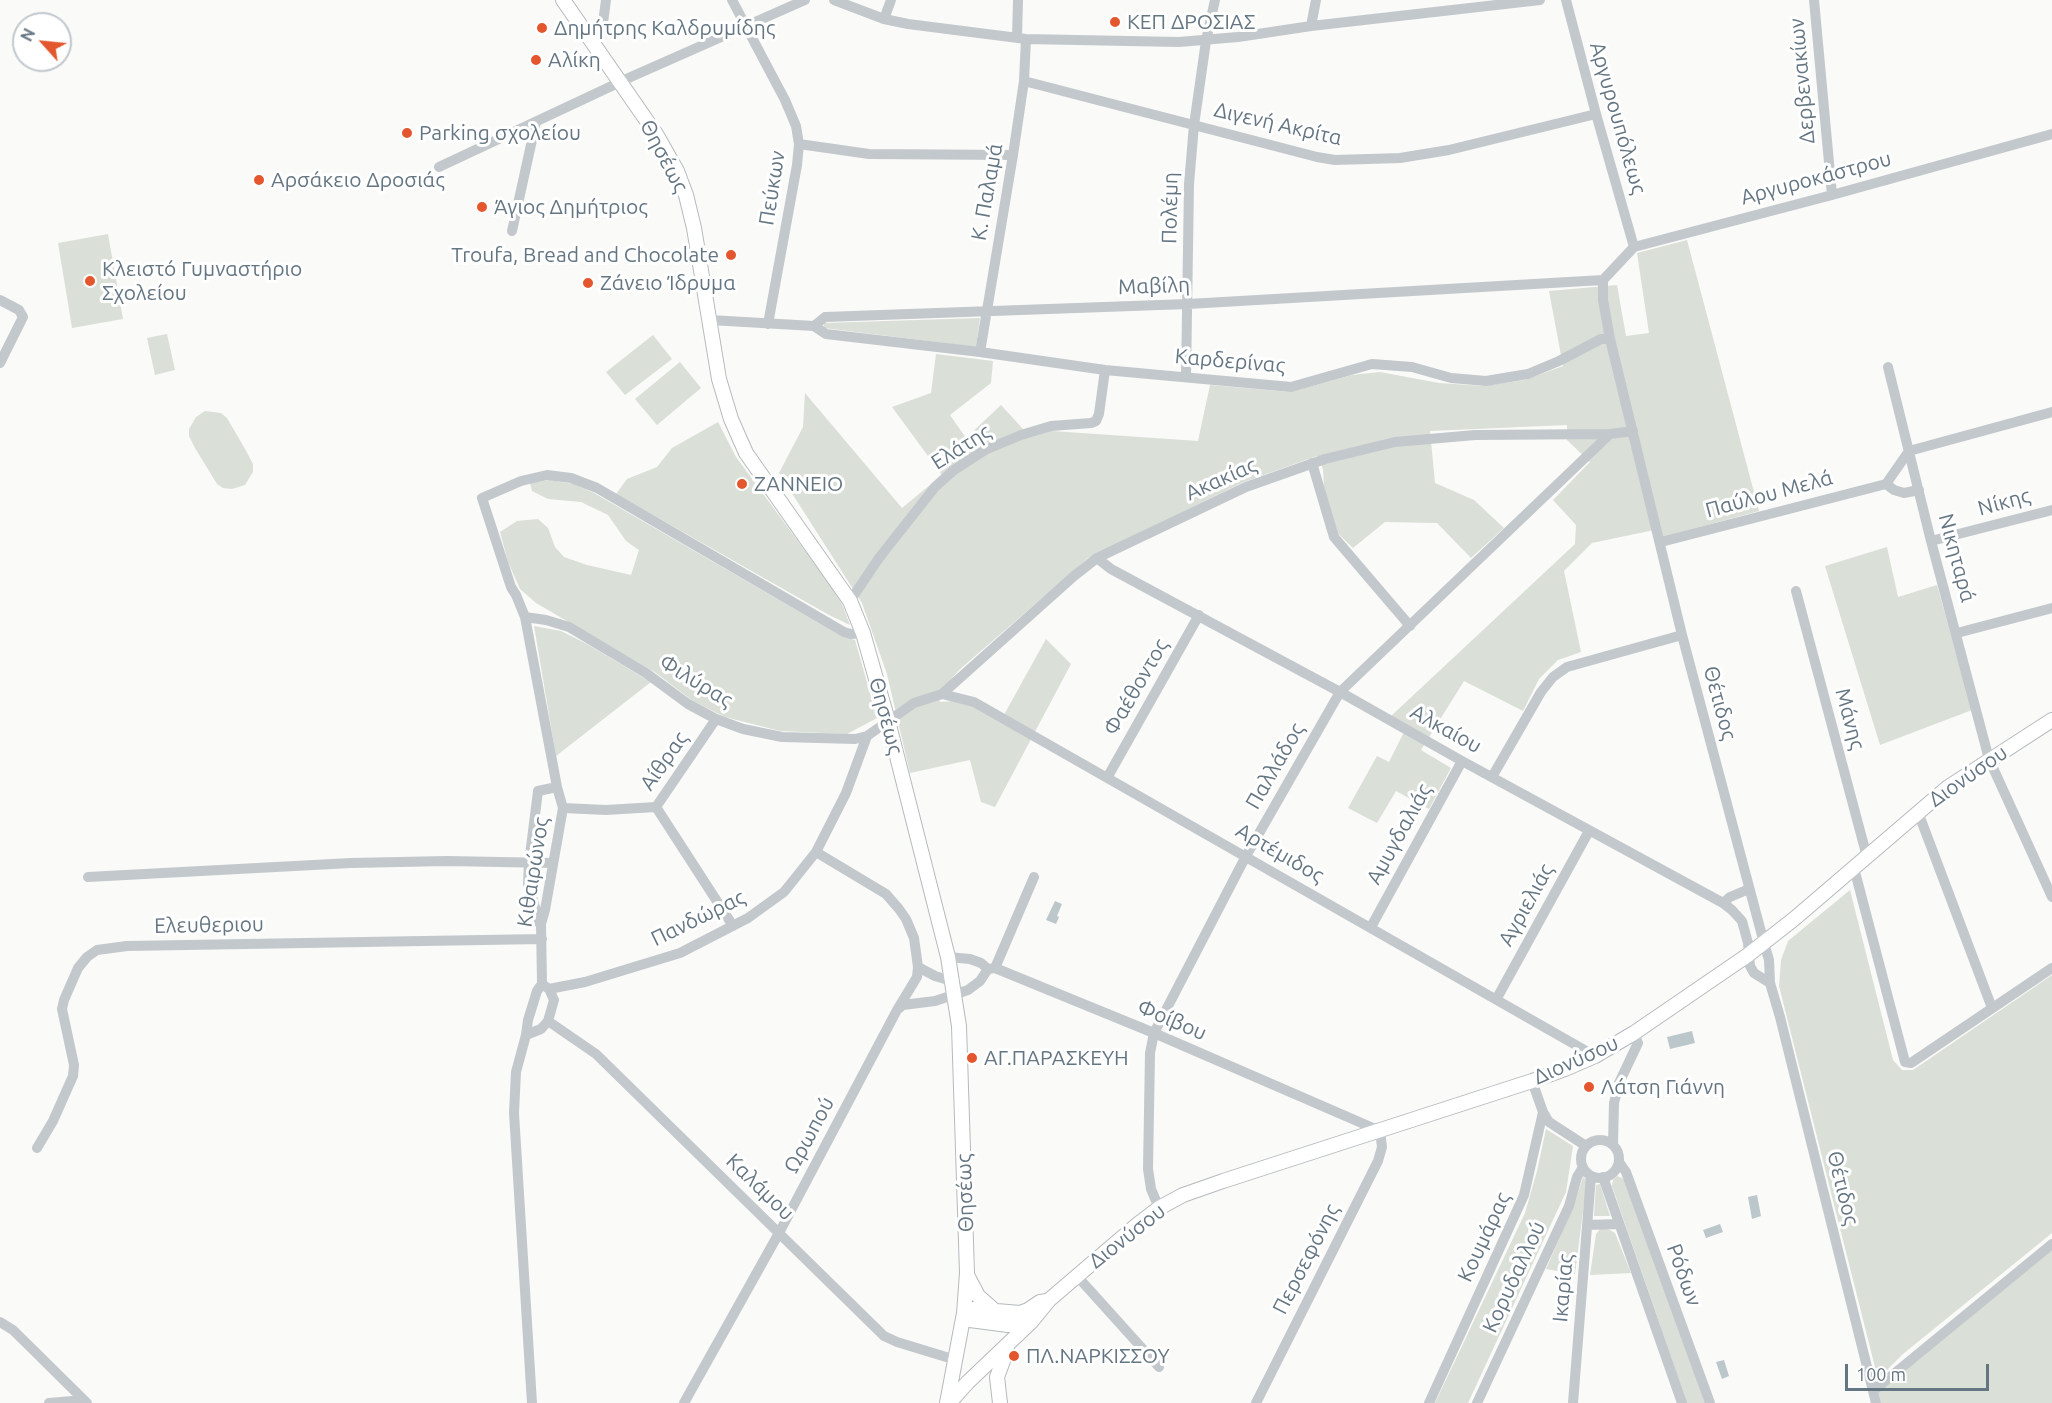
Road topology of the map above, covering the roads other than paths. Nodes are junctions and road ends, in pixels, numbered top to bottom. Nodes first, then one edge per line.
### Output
1 (563, 0) edge
2 (606, 0) edge
3 (732, 0) edge
4 (805, 0) edge
5 (834, 0) edge
6 (891, 0) edge
7 (1018, 0) edge
8 (1215, 0) edge
9 (1316, 0) edge
10 (1540, 0) edge
11 (1566, 0) edge
12 (1814, 0) edge
13 (884, 19) junction
14 (1311, 26) junction
15 (745, 27) junction
16 (1021, 38) junction
17 (592, 39) junction
18 (1206, 41) junction
19 (1024, 81) junction
20 (621, 83) junction
21 (1596, 114) junction
22 (536, 122) junction
23 (1194, 125) junction
24 (2052, 134) edge
25 (799, 144) junction
26 (1014, 155) junction
27 (439, 167) dead end
28 (1832, 195) junction
29 (512, 231) dead end
30 (1634, 247) junction
31 (1603, 280) junction
32 (0, 300) edge
33 (1188, 304) junction
34 (987, 311) junction
35 (710, 320) junction
36 (768, 324) junction
37 (814, 326) junction
38 (1610, 339) junction
39 (980, 352) junction
40 (0, 363) edge
41 (1888, 367) dead end
42 (1105, 370) junction
43 (1186, 377) junction
44 (2052, 412) edge
45 (1633, 431) junction
46 (1610, 434) junction
47 (1909, 451) junction
48 (1312, 463) junction
49 (1886, 484) junction
50 (1919, 490) junction
51 (2052, 510) edge
52 (1661, 542) junction
53 (1931, 542) junction
54 (1097, 558) junction
55 (1796, 591) dead end
56 (850, 601) junction
57 (2052, 608) edge
58 (1199, 615) junction
59 (525, 618) junction
60 (1410, 626) junction
61 (863, 633) junction
62 (1957, 633) junction
63 (1682, 635) junction
64 (1340, 692) junction
65 (942, 694) junction
66 (716, 719) junction
67 (2052, 720) edge
68 (888, 721) junction
69 (867, 736) junction
70 (1989, 759) junction
71 (1462, 761) junction
72 (1492, 777) junction
73 (1107, 778) junction
74 (557, 787) junction
75 (656, 807) junction
76 (563, 808) junction
77 (1918, 812) junction
78 (1589, 831) junction
79 (816, 852) junction
80 (1246, 856) junction
81 (1867, 857) junction
82 (530, 863) junction
83 (552, 863) junction
84 (1854, 868) junction
85 (88, 877) dead end
86 (1034, 877) dead end
87 (1749, 888) junction
88 (2052, 897) edge
89 (1723, 903) junction
90 (541, 924) junction
91 (733, 926) junction
92 (1371, 927) junction
93 (542, 939) junction
94 (1764, 943) junction
95 (1748, 955) junction
96 (948, 957) junction
97 (918, 967) junction
98 (992, 968) junction
99 (2052, 968) edge
100 (952, 978) junction
101 (1770, 983) junction
102 (546, 987) junction
103 (955, 996) junction
104 (1497, 998) junction
105 (1992, 1008) junction
106 (897, 1010) junction
107 (548, 1021) junction
108 (1154, 1033) junction
109 (1634, 1033) junction
110 (526, 1035) junction
111 (1595, 1056) junction
112 (1532, 1081) junction
113 (1543, 1112) junction
114 (1380, 1131) junction
115 (1613, 1145) junction
116 (1586, 1146) junction
117 (37, 1148) dead end
118 (1619, 1162) junction
119 (1583, 1167) junction
120 (1597, 1177) junction
121 (1159, 1208) junction
122 (1619, 1224) junction
123 (1587, 1225) junction
124 (779, 1233) junction
125 (2052, 1244) edge
126 (967, 1273) junction
127 (1077, 1276) junction
128 (1049, 1300) junction
129 (997, 1312) junction
130 (964, 1313) junction
131 (0, 1322) edge
132 (1031, 1322) junction
133 (1009, 1344) junction
134 (956, 1360) junction
135 (1159, 1367) dead end
136 (1873, 1391) junction
137 (86, 1401) edge
138 (49, 1403) edge
139 (532, 1403) edge
140 (684, 1403) edge
141 (948, 1403) edge
142 (1000, 1403) edge
143 (1256, 1403) edge
144 (1429, 1403) edge
145 (1477, 1403) edge
146 (1573, 1403) edge
147 (1682, 1403) edge
148 (1710, 1403) edge
149 (1876, 1403) edge

1 - 17 main road, Θησέως
2 - 17 street
3 - 15 street, Πεύκων
4 - 15 street
5 - 13 street
6 - 13 street
7 - 16 street, Κ. Παλαμά
8 - 18 street, Πολέμη
9 - 14 street
10 - 14 street
11 - 21 street, Αργυρουπόλεως
12 - 28 street, Δερβενακίων
13 - 16 street
14 - 18 street
15 - 20 street
15 - 25 street, Πεύκων
16 - 18 street
16 - 19 street, Κ. Παλαμά
17 - 20 main road, Θησέως
18 - 23 street, Πολέμη
19 - 23 street, Διγενή Ακρίτα
19 - 26 street, Κ. Παλαμά
20 - 22 street
20 - 35 main road, Θησέως
21 - 23 street, Διγενή Ακρίτα
21 - 30 street, Αργυρουπόλεως
22 - 27 street
22 - 29 street
23 - 33 street, Πολέμη
24 - 28 street, Αργυροκάστρου
25 - 26 street
25 - 36 street, Πεύκων
26 - 34 street, Κ. Παλαμά
28 - 30 street, Αργυροκάστρου
30 - 31 street
31 - 33 street, Μαβίλη
31 - 38 street
32 - 40 street
33 - 34 street, Μαβίλη
33 - 43 street, Πολέμη
34 - 37 street, Μαβίλη
34 - 39 street, Κ. Παλαμά
35 - 36 street, Μαβίλη
35 - 56 main road, Θησέως
36 - 37 street, Μαβίλη
37 - 39 street, Καρδερίνας
38 - 43 street, Καρδερίνας
38 - 45 street
39 - 42 street, Καρδερίνας
41 - 47 street, Νικηταρά
42 - 43 street, Καρδερίνας
42 - 56 street, Ελάτης
44 - 47 street
45 - 46 street, Ακακίας
45 - 52 street, Θέτιδος
46 - 48 street, Ακακίας
46 - 60 street, Παλλάδος
47 - 49 street
47 - 50 street, Νικηταρά
48 - 54 street, Ακακίας
48 - 60 street
49 - 50 street, Παύλου Μελά
49 - 52 street, Παύλου Μελά
50 - 53 street, Νικηταρά
51 - 53 street, Νίκης
52 - 63 street, Θέτιδος
53 - 62 street, Νικηταρά
54 - 58 street, Αλκαίου
54 - 65 street, Ακακίας
55 - 81 street, Μάνης
56 - 61 main road, Θησέως
57 - 62 street
58 - 64 street, Αλκαίου
58 - 73 street, Φαέθοντος
59 - 61 street, Κιθαιρώνος
59 - 66 street, Φιλύρας
59 - 74 street, Κιθαιρώνος
60 - 64 street, Παλλάδος
61 - 68 main road, Θησέως
62 - 70 street, Νικηταρά
63 - 72 street
63 - 87 street, Θέτιδος
64 - 71 street, Αλκαίου
64 - 80 street, Παλλάδος
65 - 68 street, Ακακίας
65 - 73 street, Αρτέμιδος
66 - 69 street, Φιλύρας
66 - 75 street, Αίθρας
67 - 70 main road, Διονύσου
68 - 69 street
68 - 96 main road, Θησέως
69 - 79 street, Πανδώρας
70 - 77 main road, Διονύσου
70 - 88 street, Νικηταρά
71 - 72 street, Αλκαίου
71 - 92 street, Αμυγδαλιάς
72 - 78 street, Αλκαίου
73 - 80 street, Αρτέμιδος
74 - 76 street, Κιθαιρώνος
74 - 82 street
75 - 76 street, Αίθρας
75 - 91 street
76 - 83 street, Κιθαιρώνος
77 - 81 main road, Διονύσου
77 - 105 street
78 - 89 street, Αλκαίου
78 - 104 street, Αγριελιάς
79 - 91 street, Πανδώρας
79 - 97 street
80 - 92 street, Αρτέμιδος
80 - 108 street, Παλλάδος
81 - 84 main road, Διονύσου
82 - 83 street
82 - 85 street
82 - 90 street
83 - 90 street, Κιθαιρώνος
84 - 94 main road, Διονύσου
84 - 105 street
86 - 98 street
87 - 89 street
87 - 94 street, Θέτιδος
89 - 95 street, Αλκαίου
90 - 93 street, Κιθαιρώνος
91 - 102 street, Πανδώρας
92 - 104 street, Αρτέμιδος
93 - 102 street, Κιθαιρώνος
93 - 117 street, Ελευθεριου
94 - 95 main road, Διονύσου
94 - 101 street, Θέτιδος
95 - 101 street, Θέτιδος
95 - 109 main road, Διονύσου
96 - 98 street, Φοίβου
96 - 100 main road, Θησέως
97 - 100 street
97 - 106 street, Ωρωπού
98 - 103 street
98 - 108 street, Φοίβου
99 - 105 street
100 - 103 main road, Θησέως
101 - 136 street, Θέτιδος
102 - 107 street
102 - 110 street, Κιθαιρώνος
103 - 106 street
103 - 126 main road, Θησέως
104 - 111 street, Αρτέμιδος
106 - 124 street, Ωρωπού
107 - 110 street
107 - 124 street, Καλάμου
108 - 114 street, Φοίβου
108 - 121 street, Παλλάδος
109 - 111 main road, Διονύσου
109 - 115 street
110 - 139 street, Κιθαιρώνος
111 - 112 main road, Διονύσου
112 - 113 street
112 - 114 main road, Διονύσου
113 - 116 street
113 - 144 street, Κουμάρας
114 - 121 main road, Διονύσου
114 - 143 street, Περσεφόνης
115 - 116 street
115 - 118 street
116 - 119 street
118 - 120 street
118 - 148 street, Ρόδων
119 - 120 street
119 - 145 street, Κορυδαλλού
120 - 122 street, Ρόδων
120 - 123 street, Ικαρίας
121 - 127 main road, Διονύσου
122 - 123 street
122 - 147 street, Ρόδων
123 - 146 street, Ικαρίας
124 - 134 street, Καλάμου
124 - 140 street, Ωρωπού
125 - 136 street
126 - 129 main road
126 - 130 main road, Θησέως
127 - 128 main road, Διονύσου
127 - 135 street
128 - 129 main road, Διονύσου
128 - 132 main road, Διονύσου
129 - 130 main road, Διονύσου
130 - 132 main road
130 - 134 main road, Θησέως
131 - 137 street
132 - 133 main road, Διονύσου
133 - 141 main road, Διονύσου
133 - 142 main road
134 - 141 main road, Θησέως
136 - 149 street, Θέτιδος
137 - 138 street

